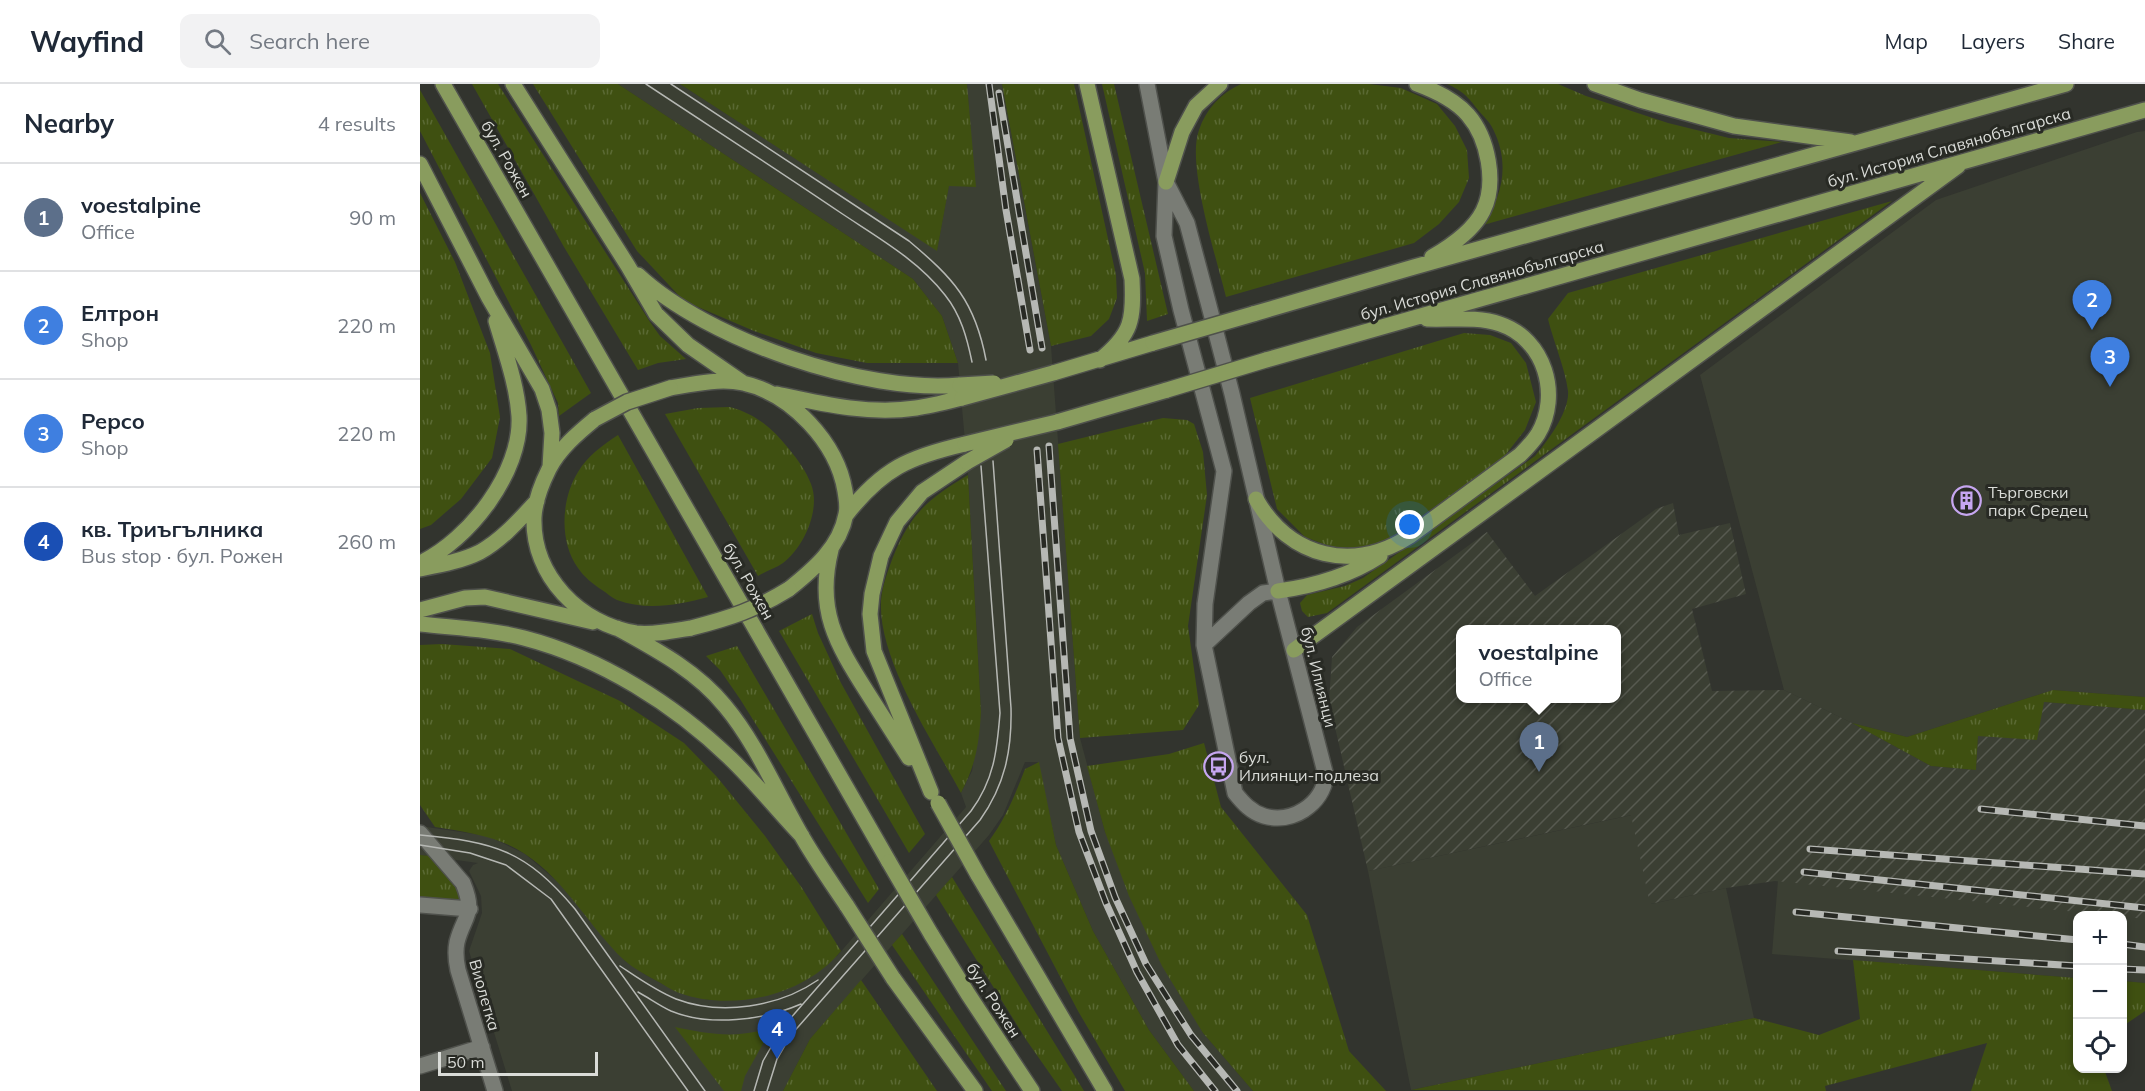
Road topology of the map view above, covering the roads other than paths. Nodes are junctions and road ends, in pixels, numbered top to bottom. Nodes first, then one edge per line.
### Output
1 (443, 84) edge
2 (513, 84) edge
3 (1086, 84) edge
4 (1147, 84) edge
5 (1220, 84) edge
6 (1417, 84) edge
7 (1595, 84) edge
8 (2066, 84) edge
9 (2145, 110) edge
10 (1857, 143) junction
11 (1966, 160) junction
12 (420, 164) edge
13 (1166, 182) junction
14 (628, 266) junction
15 (1414, 267) junction
16 (489, 298) junction
17 (1412, 318) junction
18 (1100, 360) junction
19 (743, 383) junction
20 (766, 392) junction
21 (961, 392) junction
22 (1024, 430) junction
23 (550, 467) junction
24 (1256, 499) junction
25 (537, 501) junction
26 (846, 515) junction
27 (1410, 536) junction
28 (831, 548) junction
29 (420, 563) edge
30 (420, 569) edge
31 (1278, 591) junction
32 (420, 610) edge
33 (420, 624) edge
34 (610, 626) junction
35 (1204, 645) junction
36 (1294, 650) junction
37 (935, 798) junction
38 (420, 833) edge
39 (802, 836) junction
40 (420, 905) edge
41 (470, 909) junction
42 (482, 1047) junction
43 (420, 1066) edge
44 (495, 1091) edge
45 (975, 1091) edge
46 (1032, 1091) edge
47 (1105, 1091) edge

1 - 46 main road, бул. Рожен, bridge
2 - 14 main road
3 - 18 main road
4 - 13 street, бул. Илиянци
5 - 13 main road
6 - 15 main road
7 - 10 main road
8 - 10 main road, бул. История Славянобългарска
9 - 11 main road, бул. История Славянобългарска
10 - 15 main road, бул. История Славянобългарска
11 - 17 main road, бул. История Славянобългарска
11 - 36 main road
12 - 16 main road
13 - 24 street, бул. Илиянци
13 - 35 street, бул. Илиянци
14 - 19 main road
14 - 21 main road
15 - 18 main road, бул. История Славянобългарска, bridge
16 - 23 main road
16 - 29 main road
17 - 22 main road, бул. История Славянобългарска, bridge
17 - 27 main road
18 - 21 main road, бул. История Славянобългарска, bridge
19 - 20 main road
19 - 23 main road, bridge
20 - 21 main road, бул. История Славянобългарска
20 - 26 main road
22 - 26 main road, бул. История Славянобългарска, bridge
22 - 37 main road, bridge
23 - 25 main road
24 - 27 main road
24 - 31 street, бул. Илиянци
25 - 30 main road
25 - 34 main road
26 - 28 main road
27 - 31 main road
28 - 34 main road, bridge
28 - 37 main road
31 - 35 street
31 - 36 street, бул. Илиянци
32 - 34 main road
33 - 39 main road
34 - 39 main road
35 - 36 street, бул. Илиянци
37 - 47 main road, bridge
38 - 41 street
39 - 45 main road, bridge
40 - 41 street
41 - 42 street, Виолетка
42 - 43 street
42 - 44 street, Виолетка

